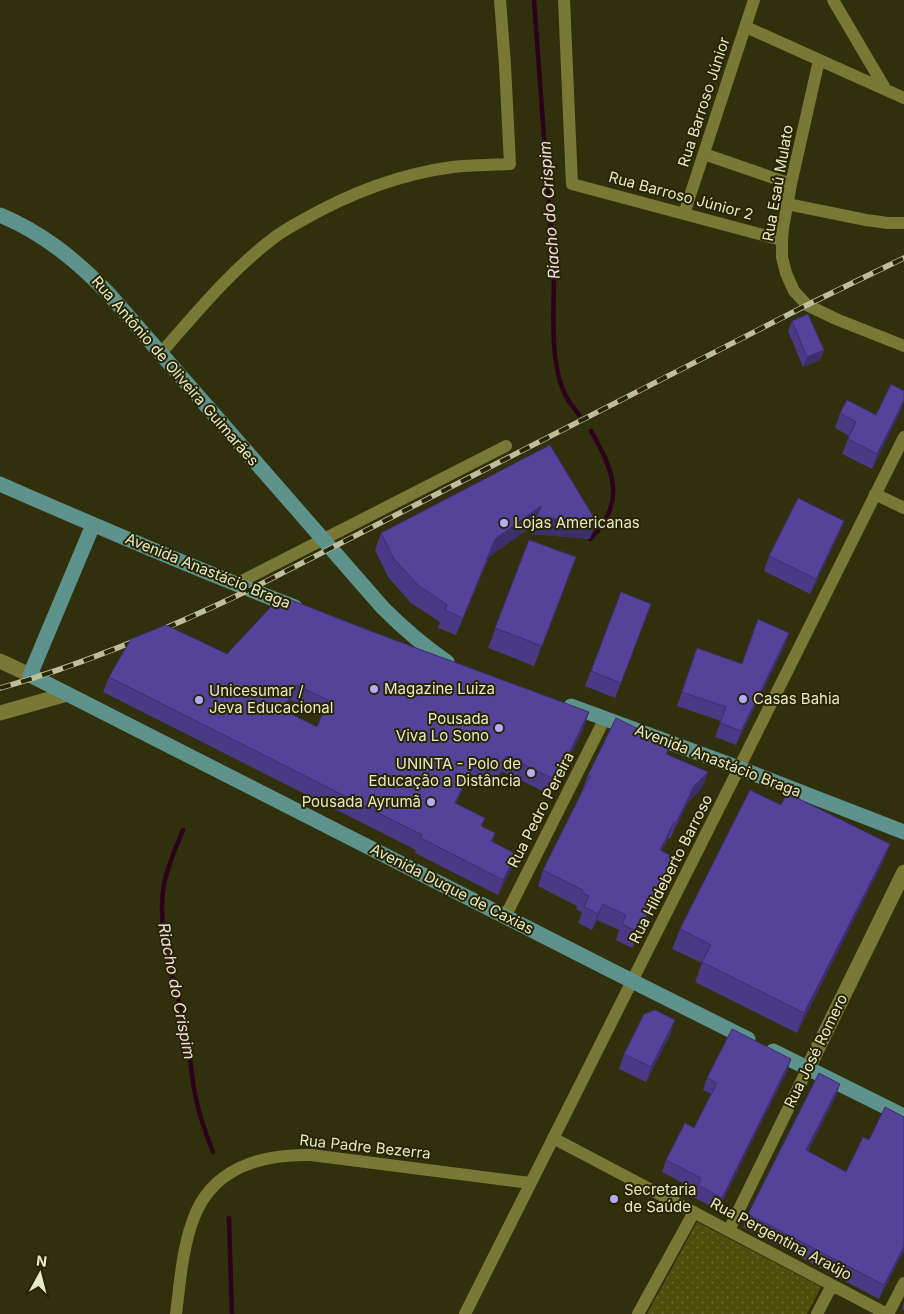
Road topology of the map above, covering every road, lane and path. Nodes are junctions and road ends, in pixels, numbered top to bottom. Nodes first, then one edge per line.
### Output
1 (500, 0) edge
2 (564, 0) edge
3 (754, 0) edge
4 (833, 0) edge
5 (746, 27) junction
6 (819, 60) junction
7 (886, 90) junction
8 (904, 98) edge
9 (704, 154) junction
10 (791, 184) junction
11 (788, 204) junction
12 (684, 214) junction
13 (0, 215) edge
14 (904, 223) edge
15 (782, 240) junction
16 (904, 346) edge
17 (161, 353) junction
18 (904, 437) edge
19 (506, 446) dead end
20 (0, 484) edge
21 (875, 494) junction
22 (904, 508) edge
23 (93, 525) junction
24 (327, 544) junction
25 (236, 584) junction
26 (310, 612) edge
27 (402, 645) edge
28 (4, 666) edge
29 (30, 675) junction
30 (67, 694) junction
31 (559, 702) edge
32 (0, 713) edge
33 (606, 718) junction
34 (739, 768) junction
35 (904, 832) edge
36 (904, 872) edge
37 (505, 917) junction
38 (632, 981) junction
39 (808, 1068) junction
40 (904, 1116) edge
41 (553, 1138) junction
42 (530, 1183) junction
43 (694, 1212) junction
44 (728, 1230) junction
45 (904, 1282) edge
46 (832, 1285) junction
47 (176, 1314) edge
48 (465, 1314) edge
49 (638, 1314) edge
50 (817, 1314) edge
51 (888, 1314) edge

1 - 17 street
2 - 12 street, Rua Barroso Júnior 2
3 - 5 street, Rua Barroso Júnior
4 - 7 street
5 - 6 street
5 - 9 street, Rua Barroso Júnior
6 - 7 street
6 - 10 street, Rua Esaú Mulato
7 - 8 street
9 - 10 street
9 - 12 street, Rua Barroso Júnior
10 - 11 street, Rua Esaú Mulato
11 - 14 street
11 - 15 street, Rua Esaú Mulato
12 - 15 street, Rua Barroso Júnior 2
13 - 17 main road, Rua Antônio de Oliveira Guimarães
15 - 16 street, Rua Esaú Mulato
17 - 24 main road, Rua Antônio de Oliveira Guimarães
18 - 21 street, Rua Hildeberto Barroso
19 - 24 street
20 - 23 main road, Avenida Anastácio Braga
21 - 22 street
21 - 34 street, Rua Hildeberto Barroso
23 - 25 main road, Avenida Anastácio Braga
23 - 29 main road
24 - 25 street
24 - 27 main road
25 - 26 main road, Avenida Anastácio Braga
28 - 29 street, Avenida Duque de Caxias
29 - 30 main road, Avenida Duque de Caxias
30 - 32 street
30 - 37 main road, Avenida Duque de Caxias
31 - 33 main road, Avenida Anastácio Braga
33 - 34 main road, Avenida Anastácio Braga
33 - 37 street, Rua Pedro Pereira
34 - 35 main road, Avenida Anastácio Braga
34 - 38 street, Rua Hildeberto Barroso
36 - 39 street, Rua José Romero
37 - 38 main road, Avenida Duque de Caxias
38 - 39 main road, Avenida Duque de Caxias
38 - 41 street, Rua Hildeberto Barroso
39 - 40 main road, Avenida Duque de Caxias
39 - 44 street, Rua José Romero
41 - 42 street, Rua Hildeberto Barroso
41 - 43 street, Rua Pergentina Araújo
42 - 47 street, Rua Padre Bezerra
42 - 48 street, Rua Hildeberto Barroso
43 - 44 street, Rua Pergentina Araújo
43 - 49 street
44 - 46 street, Rua Pergentina Araújo
45 - 51 street
46 - 50 street
46 - 51 street, Rua Pergentina Araújo

